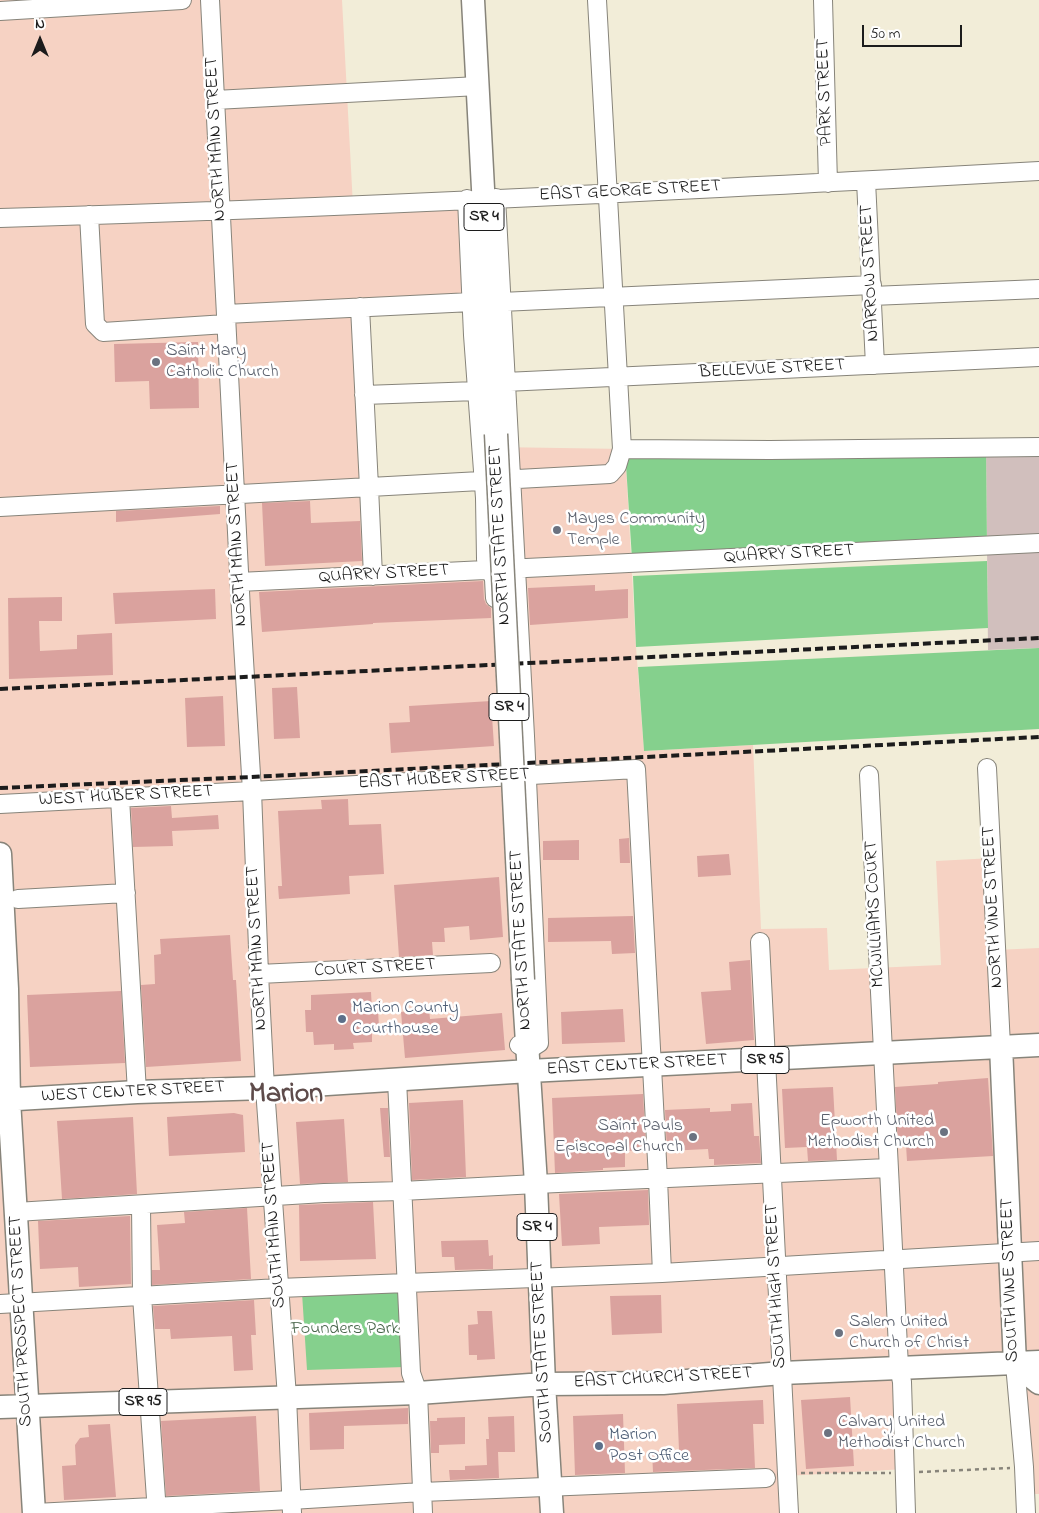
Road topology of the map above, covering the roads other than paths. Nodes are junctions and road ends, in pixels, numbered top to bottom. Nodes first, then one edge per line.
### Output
1 (182, 0) edge
2 (210, 0) edge
3 (473, 0) edge
4 (597, 0) edge
5 (823, 0) edge
6 (0, 11) edge
7 (478, 86) junction
8 (215, 100) junction
9 (1039, 171) edge
10 (866, 181) junction
11 (828, 183) junction
12 (609, 193) junction
13 (482, 198) junction
14 (221, 211) junction
15 (89, 215) junction
16 (0, 218) edge
17 (1039, 289) edge
18 (872, 291) junction
19 (614, 297) junction
20 (472, 302) junction
21 (501, 302) junction
22 (360, 307) junction
23 (226, 319) junction
24 (1039, 357) edge
25 (876, 365) junction
26 (617, 377) junction
27 (505, 382) junction
28 (477, 391) junction
29 (364, 395) junction
30 (1039, 447) edge
31 (622, 449) junction
32 (510, 480) junction
33 (483, 481) junction
34 (370, 487) junction
35 (235, 494) junction
36 (0, 507) edge
37 (1039, 543) edge
38 (516, 569) junction
39 (490, 570) junction
40 (373, 576) junction
41 (239, 582) junction
42 (987, 768) dead end
43 (869, 775) dead end
44 (527, 776) junction
45 (506, 777) junction
46 (252, 792) junction
47 (120, 798) junction
48 (0, 804) edge
49 (0, 854) edge
50 (126, 893) junction
51 (18, 899) dead end
52 (760, 942) dead end
53 (491, 963) dead end
54 (259, 974) junction
55 (1039, 1045) edge
56 (1001, 1046) junction
57 (882, 1052) junction
58 (528, 1060) junction
59 (766, 1060) junction
60 (651, 1066) junction
61 (397, 1080) junction
62 (265, 1088) junction
63 (137, 1092) junction
64 (4, 1100) edge
65 (888, 1168) junction
66 (771, 1174) junction
67 (658, 1179) junction
68 (536, 1184) junction
69 (402, 1191) junction
70 (272, 1197) junction
71 (141, 1204) junction
72 (16, 1212) junction
73 (1039, 1251) edge
74 (1010, 1252) junction
75 (893, 1260) junction
76 (776, 1266) junction
77 (662, 1272) junction
78 (539, 1277) junction
79 (407, 1282) junction
80 (279, 1288) junction
81 (142, 1296) junction
82 (11, 1303) edge
83 (1039, 1362) edge
84 (1015, 1364) junction
85 (899, 1367) junction
86 (782, 1373) junction
87 (544, 1384) junction
88 (1039, 1384) edge
89 (418, 1393) junction
90 (287, 1397) junction
91 (150, 1402) junction
92 (28, 1406) junction
93 (0, 1407) edge
94 (766, 1478) dead end
95 (551, 1487) junction
96 (422, 1492) junction
97 (292, 1507) edge
98 (156, 1510) edge
99 (34, 1513) edge
100 (423, 1513) edge
101 (552, 1513) edge
102 (789, 1513) edge
103 (906, 1513) edge
104 (1026, 1513) edge

1 - 6 street
2 - 8 street, NORTH MAIN STREET
3 - 7 main road, NORTH STATE STREET / SR 4
4 - 12 street
5 - 11 street, PARK STREET
7 - 8 street
7 - 13 main road, NORTH STATE STREET / SR 4
8 - 14 street, NORTH MAIN STREET
9 - 10 street, EAST GEORGE STREET
10 - 11 street, EAST GEORGE STREET
10 - 18 street, NARROW STREET
11 - 12 street, EAST GEORGE STREET
12 - 13 street, EAST GEORGE STREET
12 - 19 street
13 - 14 street, EAST GEORGE STREET
13 - 20 street
13 - 21 street
13 - 58 main road, NORTH STATE STREET / SR 4, bridge
14 - 15 street, EAST GEORGE STREET
14 - 23 street, NORTH MAIN STREET
15 - 16 street, EAST GEORGE STREET
15 - 23 street
17 - 18 street
18 - 19 street
18 - 25 street, NARROW STREET
19 - 21 street
19 - 26 street
20 - 22 street
20 - 28 street
21 - 27 street
22 - 23 street
22 - 29 street
23 - 35 street, NORTH MAIN STREET
24 - 25 street, BELLEVUE STREET
25 - 26 street, BELLEVUE STREET
26 - 27 street, BELLEVUE STREET
26 - 31 street
27 - 32 street
28 - 29 street
28 - 33 street
29 - 34 street
30 - 31 street
31 - 32 street
32 - 33 street
32 - 38 street
33 - 34 street
33 - 39 street
34 - 35 street
34 - 40 street
35 - 36 street
35 - 41 street, NORTH MAIN STREET
37 - 38 street, QUARRY STREET
38 - 39 street, QUARRY STREET
38 - 44 street
39 - 40 street, QUARRY STREET
39 - 45 street
40 - 41 street, QUARRY STREET
41 - 46 street, NORTH MAIN STREET
42 - 56 street, NORTH VINE STREET
43 - 57 street, MCWILLIAMS COURT
44 - 45 street, EAST HUBER STREET
44 - 58 street
44 - 60 street, EAST HUBER STREET
45 - 46 street, EAST HUBER STREET
45 - 58 street
46 - 47 street, WEST HUBER STREET
46 - 54 street, NORTH MAIN STREET
47 - 48 street, WEST HUBER STREET
47 - 50 street
49 - 64 main road, SOUTH PROSPECT STREET
50 - 51 street
50 - 63 street
52 - 59 street, SOUTH HIGH STREET
53 - 54 street, COURT STREET
54 - 62 street, NORTH MAIN STREET
55 - 56 main road, EAST CENTER STREET
56 - 57 main road, EAST CENTER STREET / SR 95
56 - 74 main road, SOUTH VINE STREET
57 - 59 main road, EAST CENTER STREET / SR 95
57 - 65 street, MCWILLIAMS COURT
58 - 60 main road, EAST CENTER STREET / SR 95
58 - 61 main road, EAST CENTER STREET / SR 95
58 - 68 main road, SOUTH STATE STREET / SR 4
59 - 60 main road, EAST CENTER STREET / SR 95
59 - 66 street, SOUTH HIGH STREET
60 - 67 street
61 - 62 main road, EAST CENTER STREET / SR 95
61 - 69 street
62 - 63 main road, WEST CENTER STREET / SR 95
62 - 70 street, SOUTH MAIN STREET
63 - 64 main road, WEST CENTER STREET / SR 95
64 - 72 main road, SOUTH PROSPECT STREET
65 - 66 street
65 - 75 street, MCWILLIAMS COURT
66 - 67 street
66 - 76 street, SOUTH HIGH STREET
67 - 68 street
67 - 77 street
68 - 69 street
68 - 78 main road, SOUTH STATE STREET / SR 4
69 - 70 street
69 - 79 street
70 - 71 street
70 - 80 street, SOUTH MAIN STREET
71 - 72 street
71 - 81 street
72 - 82 main road, SOUTH PROSPECT STREET
73 - 74 street
74 - 75 street
74 - 84 main road, SOUTH VINE STREET
75 - 76 street
75 - 85 street, MCWILLIAMS COURT
76 - 77 street
76 - 86 street, SOUTH HIGH STREET
77 - 78 street
78 - 79 street
78 - 87 main road, SOUTH STATE STREET / SR 4
79 - 80 street
79 - 89 street
80 - 81 street
80 - 90 street, SOUTH MAIN STREET
81 - 82 street
81 - 91 street
82 - 92 main road, SOUTH PROSPECT STREET
83 - 84 main road, EAST CHURCH STREET
84 - 85 main road, EAST CHURCH STREET / SR 95
84 - 88 main road
84 - 104 street, SOUTH VINE STREET
85 - 86 main road, EAST CHURCH STREET / SR 95
85 - 103 street, MCWILLIAMS COURT
86 - 87 main road, EAST CHURCH STREET / SR 95
86 - 102 street, SOUTH HIGH STREET
87 - 89 main road, EAST CHURCH STREET / SR 95
87 - 95 main road, SOUTH STATE STREET / SR 4
89 - 90 main road, EAST CHURCH STREET / SR 95
89 - 96 street
90 - 91 main road, SR 95
90 - 97 street, SOUTH MAIN STREET
91 - 92 main road, SR 95
91 - 98 street
92 - 93 main road, SR 95
92 - 99 main road, SOUTH PROSPECT STREET
94 - 95 street
95 - 96 street
95 - 101 main road, SOUTH STATE STREET / SR 4
96 - 97 street
96 - 100 street
97 - 98 street
98 - 99 street

